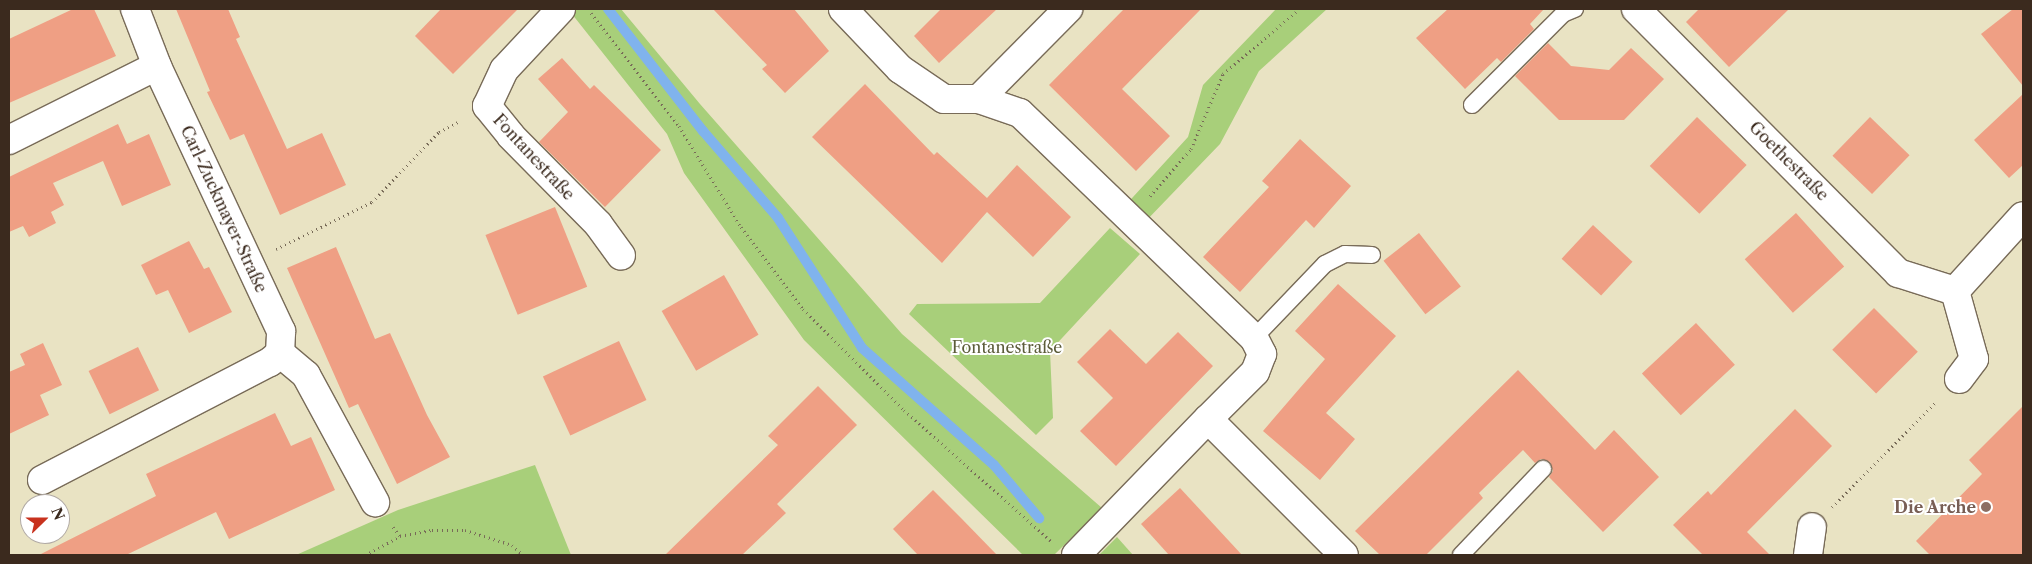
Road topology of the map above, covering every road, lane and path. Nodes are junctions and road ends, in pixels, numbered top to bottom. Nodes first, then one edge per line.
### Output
1 (135, 9) edge
2 (561, 9) edge
3 (588, 9) edge
4 (843, 9) edge
5 (1068, 9) edge
6 (1299, 9) edge
7 (1575, 9) edge
8 (1636, 9) edge
9 (157, 66) junction
10 (979, 99) junction
11 (1472, 105) dead end
12 (487, 106) junction
13 (9, 140) edge
14 (2023, 216) edge
15 (1131, 219) junction
16 (1372, 255) dead end
17 (621, 256) dead end
18 (250, 263) junction
19 (1955, 291) junction
20 (1254, 338) junction
21 (280, 353) junction
22 (1959, 380) joint
23 (1208, 419) junction
24 (1543, 469) dead end
25 (42, 480) dead end
26 (375, 502) dead end
27 (1812, 527) joint
28 (1065, 549) edge
29 (365, 555) edge
30 (523, 555) edge
31 (1344, 555) edge
32 (1461, 555) edge
33 (1808, 555) edge

1 - 9 street, Carl-Zuckmayer-Straße
2 - 12 street, Fontanestraße
3 - 28 path
4 - 10 street
5 - 10 street
6 - 15 path
7 - 11 lane
8 - 19 street, Goethestraße
9 - 13 street
9 - 18 street, Carl-Zuckmayer-Straße
10 - 15 street
12 - 17 street, Fontanestraße
12 - 18 path
14 - 19 street
15 - 20 street
16 - 20 lane
18 - 21 street, Carl-Zuckmayer-Straße
19 - 22 street
20 - 23 street
21 - 25 street
21 - 26 street
22 - 27 path
23 - 28 street
23 - 31 street
24 - 32 lane
27 - 33 street
29 - 30 path

